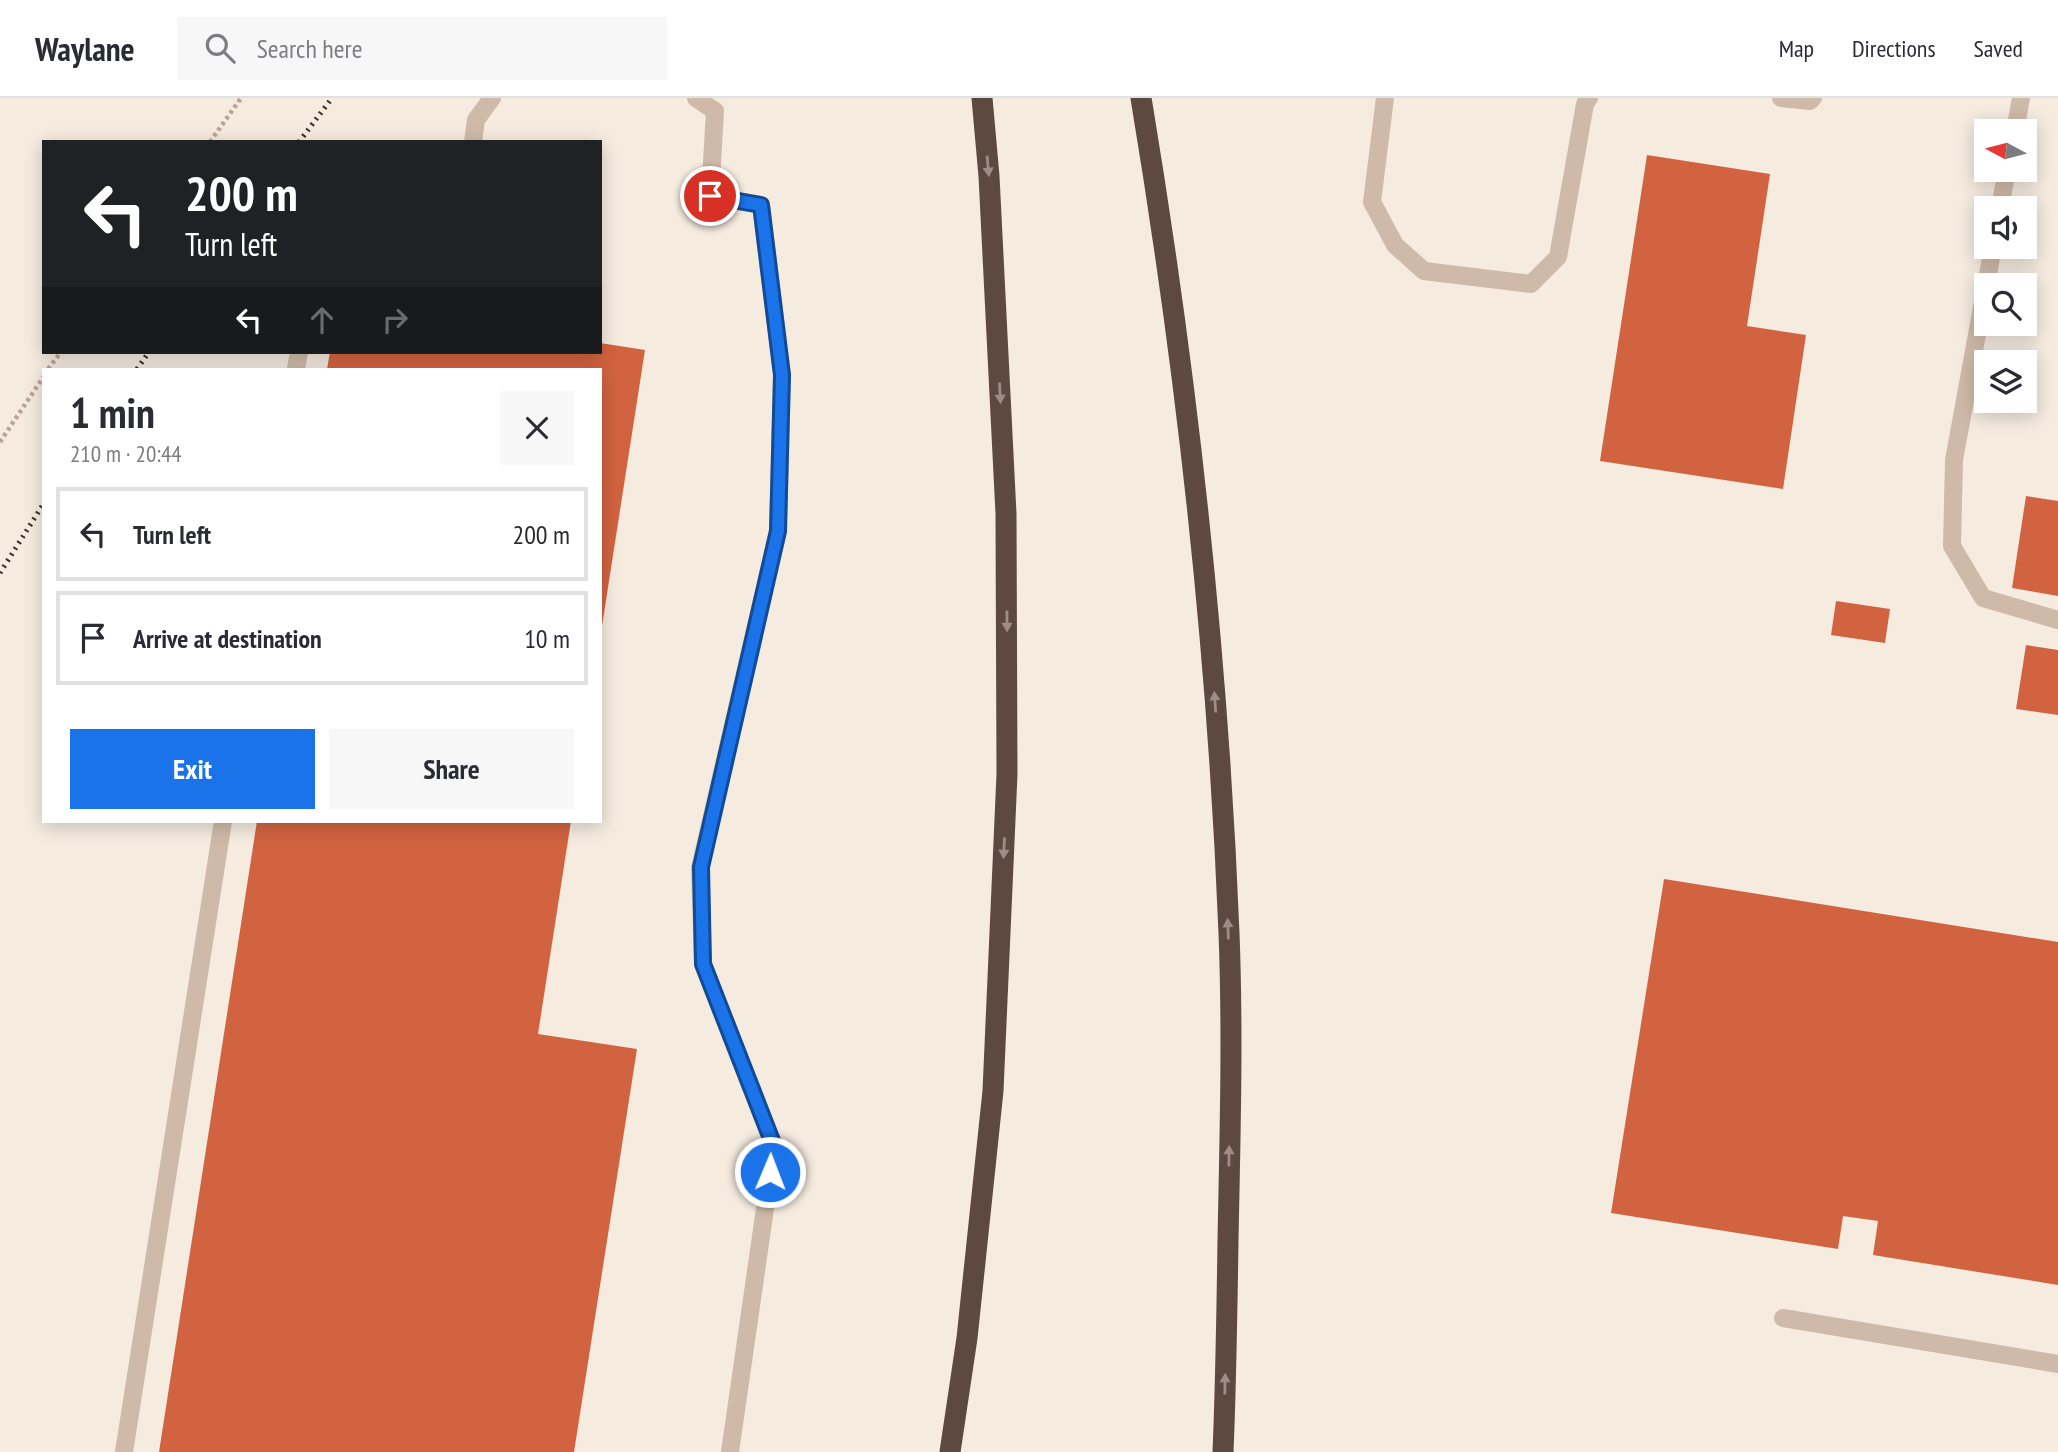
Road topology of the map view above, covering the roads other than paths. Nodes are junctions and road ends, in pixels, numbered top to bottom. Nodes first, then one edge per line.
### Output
1 (492, 98) edge
2 (696, 98) edge
3 (982, 98) edge
4 (1141, 98) edge
5 (1385, 98) edge
6 (1589, 98) edge
7 (1781, 98) edge
8 (1813, 98) edge
9 (2021, 98) edge
10 (2017, 119) edge
11 (473, 140) edge
12 (1991, 259) edge
13 (2058, 620) edge
14 (223, 823) edge
15 (1783, 1318) dead end
16 (2058, 1364) edge
17 (124, 1452) edge
18 (730, 1452) edge
19 (950, 1452) edge
20 (1223, 1452) edge

1 - 11 lane
2 - 18 lane
3 -> 19 highway
20 -> 4 highway
5 - 6 lane
7 - 8 lane
9 - 10 lane
12 - 13 lane
14 - 17 lane
15 - 16 lane

